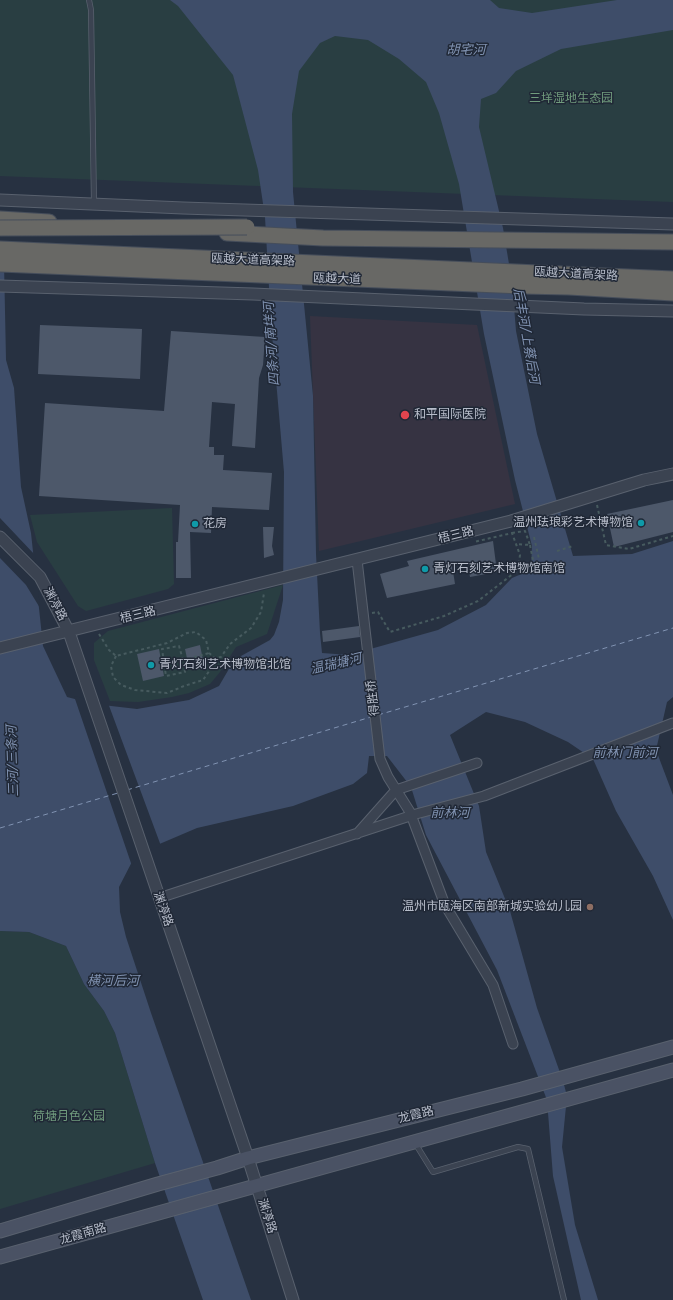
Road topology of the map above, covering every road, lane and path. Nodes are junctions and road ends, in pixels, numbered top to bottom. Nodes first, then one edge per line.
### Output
1 (89, 0) edge
2 (3, 200) edge
3 (94, 204) junction
4 (3, 222) edge
5 (673, 224) edge
6 (515, 231) junction
7 (323, 233) junction
8 (673, 237) edge
9 (673, 242) edge
10 (0, 249) edge
11 (5, 266) edge
12 (673, 278) edge
13 (0, 286) edge
14 (673, 293) edge
15 (673, 297) edge
16 (673, 311) edge
17 (673, 474) edge
18 (594, 496) junction
19 (512, 533) junction
20 (673, 536) edge
21 (0, 537) edge
22 (534, 537) dead end
23 (474, 542) dead end
24 (516, 544) junction
25 (530, 545) junction
26 (573, 546) dead end
27 (537, 551) junction
28 (557, 551) dead end
29 (532, 552) junction
30 (538, 559) dead end
31 (357, 560) junction
32 (533, 560) dead end
33 (270, 581) junction
34 (363, 614) junction
35 (95, 626) junction
36 (69, 632) junction
37 (0, 648) edge
38 (209, 653) junction
39 (116, 656) junction
40 (215, 658) junction
41 (183, 660) junction
42 (672, 723) edge
43 (477, 763) dead end
44 (396, 790) junction
45 (414, 816) junction
46 (356, 834) junction
47 (159, 898) junction
48 (513, 1044) dead end
49 (673, 1047) edge
50 (673, 1070) edge
51 (414, 1142) junction
52 (248, 1158) junction
53 (257, 1186) junction
54 (165, 1210) joint
55 (0, 1231) edge
56 (0, 1257) edge
57 (293, 1300) edge
58 (564, 1300) edge

1 - 3 lane
2 - 3 street
3 - 6 street
4 - 7 highway, bridge
4 - 7 highway
5 - 6 street
6 - 7 highway
6 - 8 highway
6 - 9 highway
10 - 12 highway, 瓯越大道高架路
11 - 14 highway, 瓯越大道
11 - 15 highway, 瓯越大道高架路
13 - 16 street
17 - 18 street
18 - 20 path
18 - 31 street, 梧三路
19 - 23 path
19 - 24 path
19 - 25 path
21 - 36 street, 渊渟路
22 - 27 path
24 - 25 path
24 - 34 path
25 - 29 path
26 - 28 path
27 - 29 path
27 - 30 path
29 - 32 path
31 - 33 street, 梧三路
31 - 34 street, 得胜桥
33 - 35 street, 梧三路
33 - 40 path
34 - 44 street, 得胜桥
35 - 36 street, 梧三路
35 - 39 path
36 - 37 street, 梧三路
36 - 47 street, 渊渟路
38 - 39 path
38 - 40 path
38 - 41 path
39 - 40 path
41 - 41 path
42 - 45 street
43 - 44 street
44 - 45 street
44 - 46 street
45 - 46 street
45 - 48 street
46 - 47 street
47 - 52 street, 渊渟路
49 - 52 main road, 龙霞路
50 - 51 main road, 龙霞路
51 - 53 main road, 龙霞路
51 - 58 lane
52 - 53 street, 渊渟路
52 - 55 main road, 龙霞路
53 - 54 main road, 龙霞路
53 - 57 street, 渊渟路
54 - 56 main road, 龙霞南路

